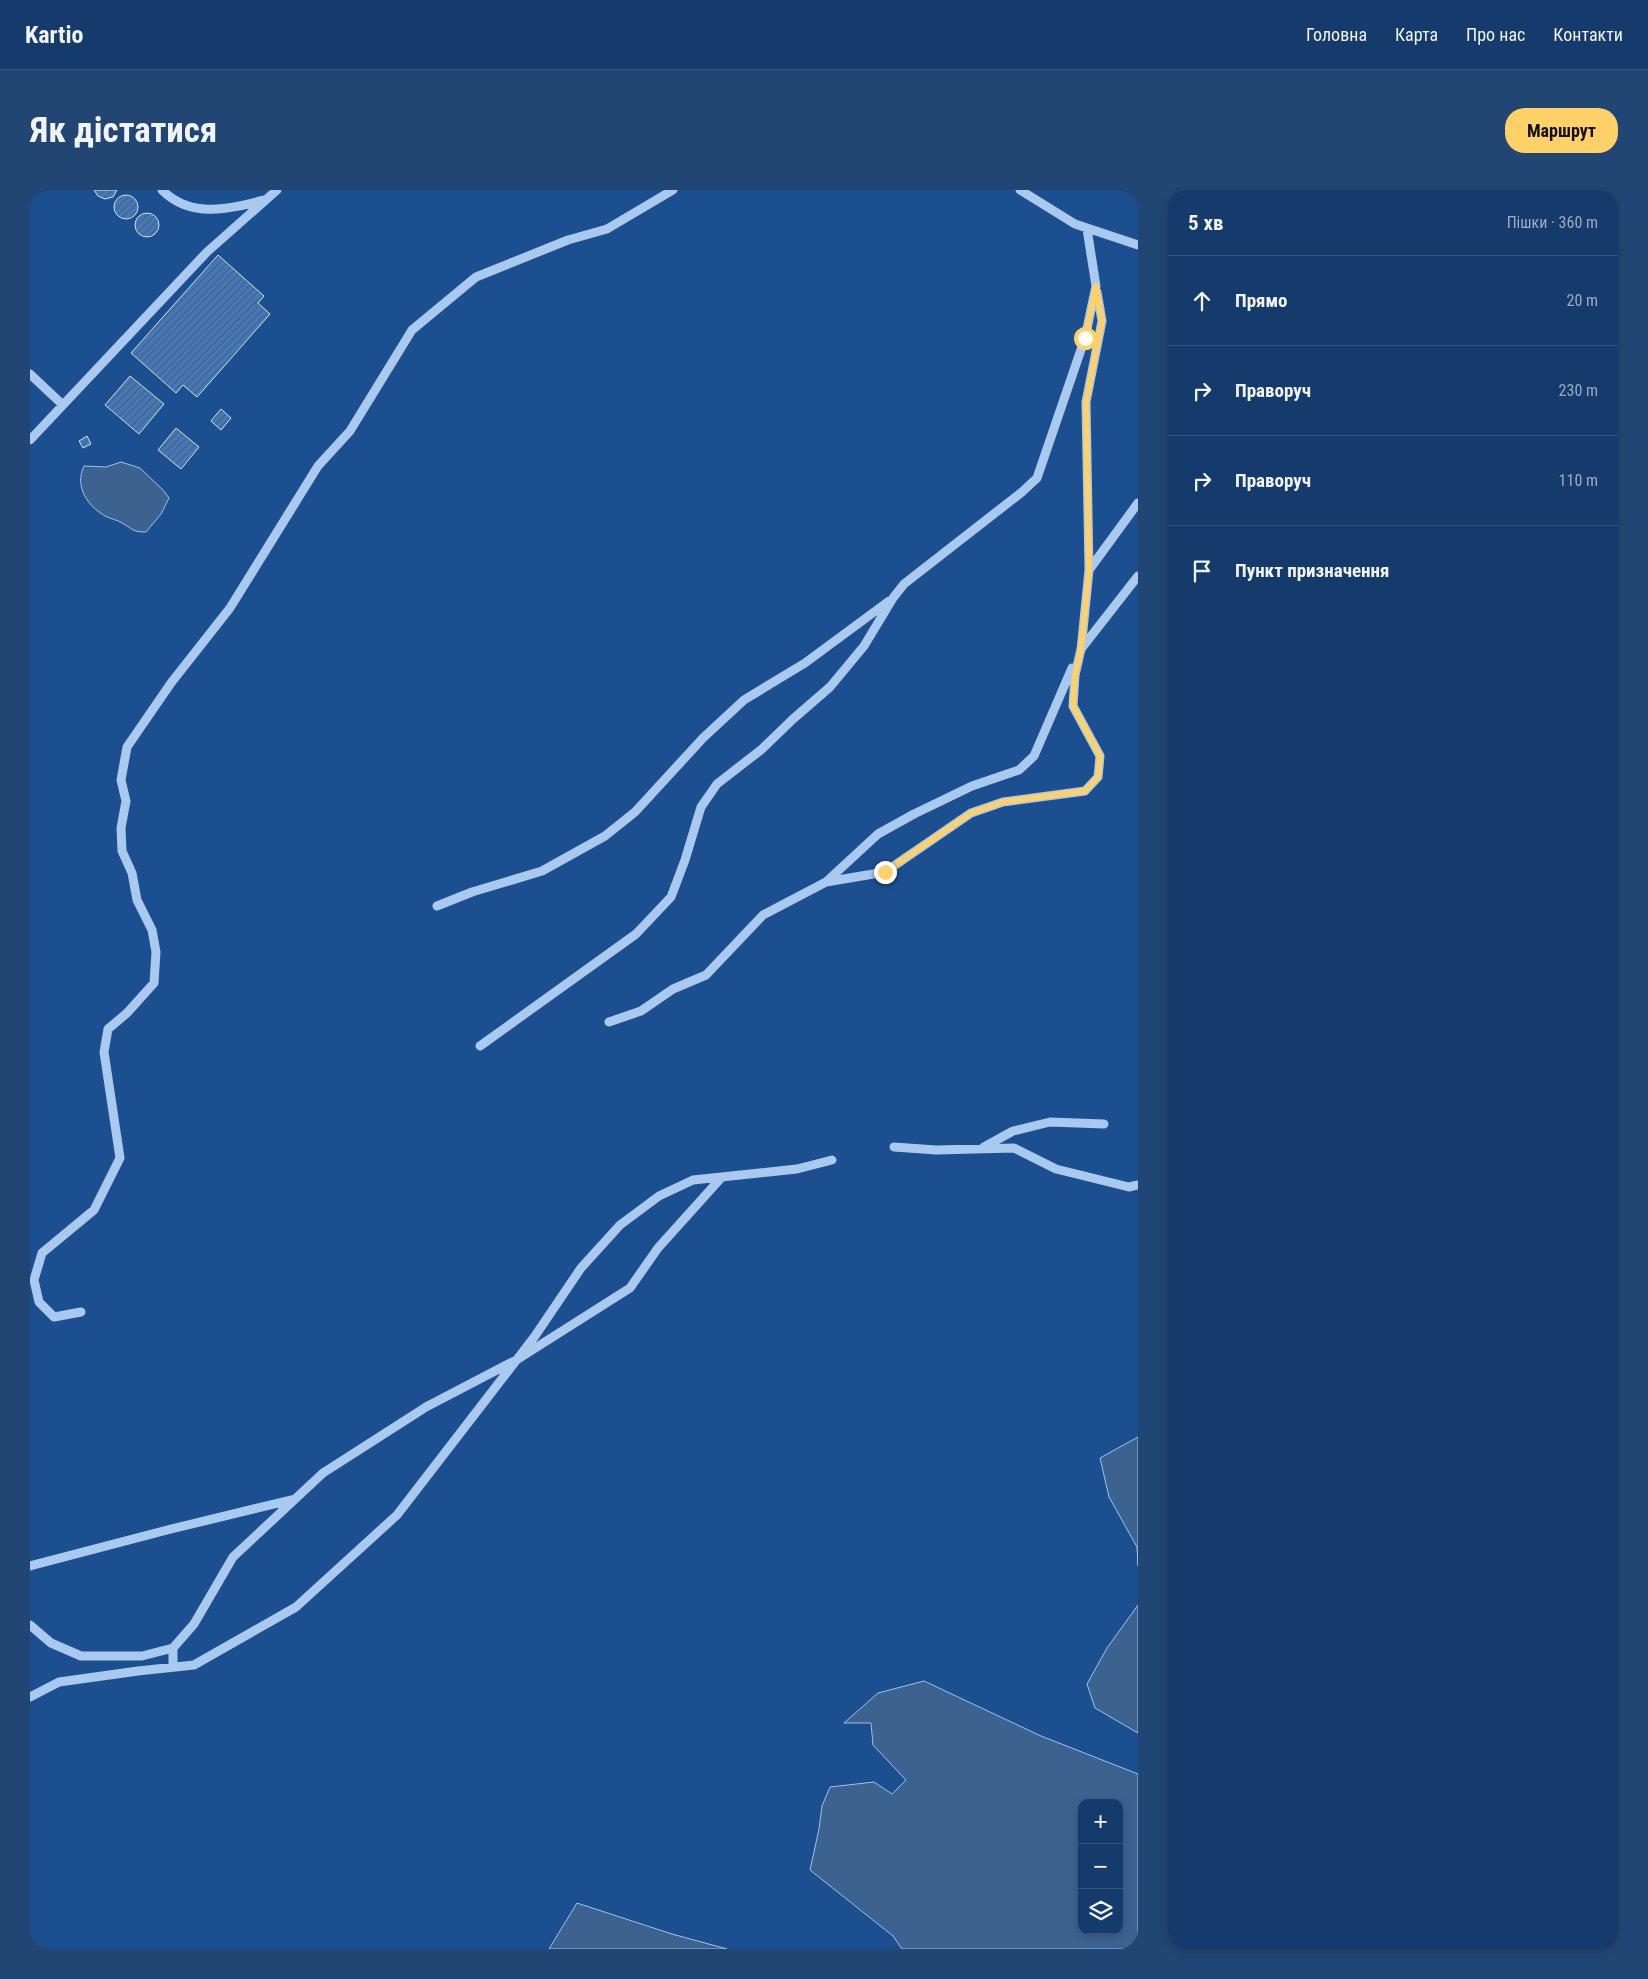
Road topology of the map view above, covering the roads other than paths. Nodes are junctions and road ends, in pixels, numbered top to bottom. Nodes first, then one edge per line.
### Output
1 (162, 190) edge
2 (276, 190) edge
3 (673, 190) edge
4 (1020, 190) edge
5 (267, 199) junction
6 (1087, 228) junction
7 (1138, 246) edge
8 (1096, 286) junction
9 (30, 374) edge
10 (63, 405) junction
11 (30, 440) edge
12 (1138, 504) edge
13 (1089, 570) junction
14 (1138, 576) edge
15 (893, 598) junction
16 (1081, 649) junction
17 (826, 882) junction
18 (437, 906) dead end
19 (609, 1022) dead end
20 (480, 1046) dead end
21 (1104, 1124) dead end
22 (894, 1147) dead end
23 (982, 1149) junction
24 (832, 1160) dead end
25 (721, 1178) junction
26 (1138, 1185) edge
27 (81, 1312) dead end
28 (518, 1359) junction
29 (296, 1499) junction
30 (30, 1566) edge
31 (30, 1625) edge
32 (173, 1648) junction
33 (173, 1667) junction
34 (30, 1689) edge
35 (42, 1690) junction
36 (30, 1697) edge

1 - 5 lane
2 - 5 lane
3 - 27 lane
4 - 6 lane
5 - 10 lane
6 - 7 lane
6 - 8 lane
8 - 13 lane
8 - 15 lane
9 - 10 lane
10 - 11 lane
12 - 13 lane
13 - 16 lane
14 - 16 lane
15 - 18 lane
15 - 20 lane
16 - 17 lane
16 - 17 lane
17 - 19 lane
21 - 23 lane
22 - 23 lane
23 - 26 lane
24 - 25 lane
25 - 28 lane
25 - 28 lane
28 - 29 lane
28 - 33 lane
29 - 30 lane
29 - 32 lane
31 - 32 lane
32 - 33 lane
33 - 35 lane
34 - 35 lane
35 - 36 lane

